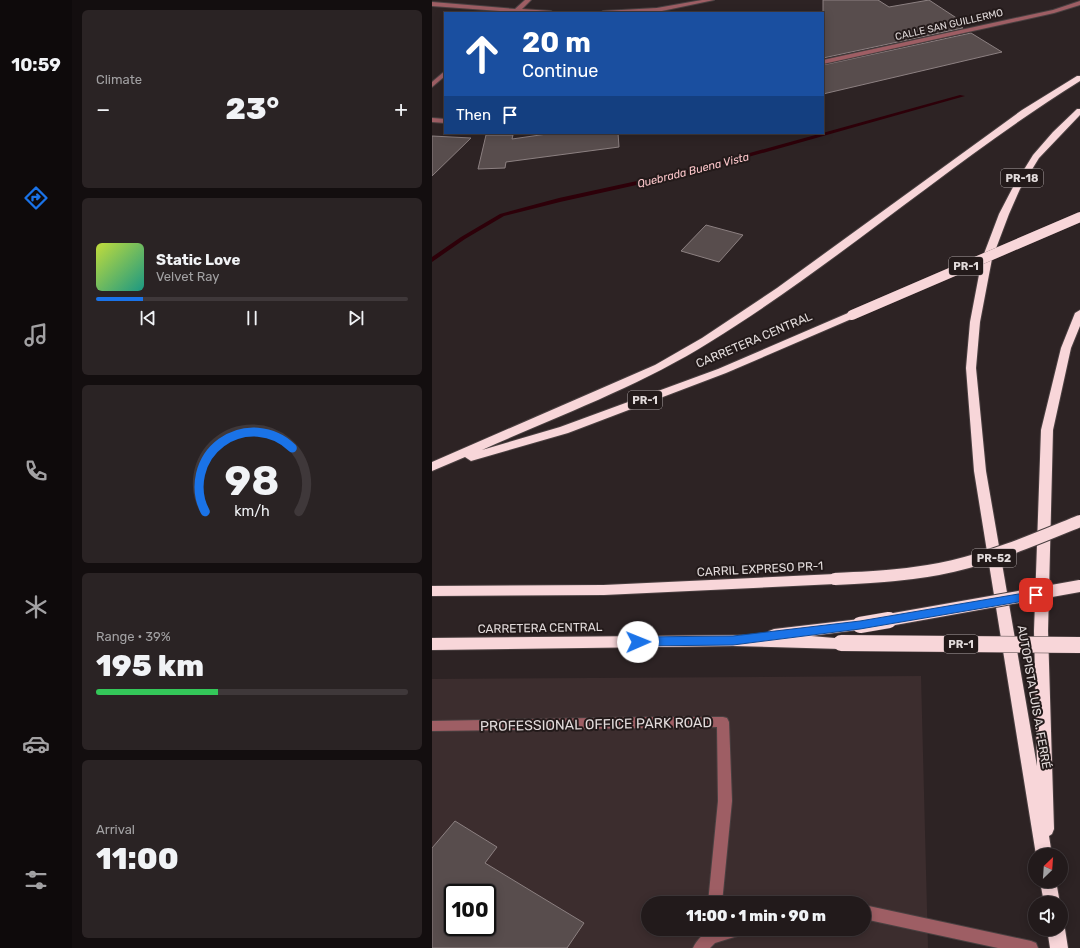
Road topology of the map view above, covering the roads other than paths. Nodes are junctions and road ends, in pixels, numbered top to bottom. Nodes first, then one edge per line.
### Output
1 (528, 0) edge
2 (711, 0) edge
3 (1080, 3) edge
4 (432, 4) edge
5 (515, 12) edge
6 (620, 12) edge
7 (824, 62) edge
8 (444, 74) edge
9 (1080, 78) edge
10 (432, 85) edge
11 (1080, 111) edge
12 (432, 120) edge
13 (444, 121) edge
14 (1080, 217) edge
15 (987, 259) joint
16 (1080, 314) edge
17 (432, 467) edge
18 (1080, 520) edge
19 (1080, 586) edge
20 (432, 591) edge
21 (733, 640) junction
22 (432, 644) edge
23 (1080, 645) edge
24 (432, 726) edge
25 (1045, 848) edge
26 (1046, 848) edge
27 (716, 896) edge
28 (871, 914) edge
29 (710, 936) edge
30 (1057, 936) edge
31 (700, 948) edge
32 (1031, 948) edge
33 (1059, 948) edge

1 - 5 street
2 - 6 street
3 - 7 street, CALLE SAN GUILLERMO
4 - 5 street
8 - 10 street
9 - 17 highway
11 - 15 highway, PR-18
12 - 13 street
14 - 17 highway, CARRETERA CENTRAL / PR-1, bridge
15 - 25 highway, AUTOPISTA LUIS A. FERRÉ / PR-52
16 - 26 highway
18 - 20 highway, CARRIL EXPRESO PR-1, bridge
19 - 21 highway, bridge
21 - 22 highway, CARRETERA CENTRAL / PR-1
21 - 23 highway, CARRETERA CENTRAL / PR-1, bridge
24 - 27 street, PROFESSIONAL OFFICE PARK ROAD
28 - 32 street
29 - 31 street
30 - 33 highway

